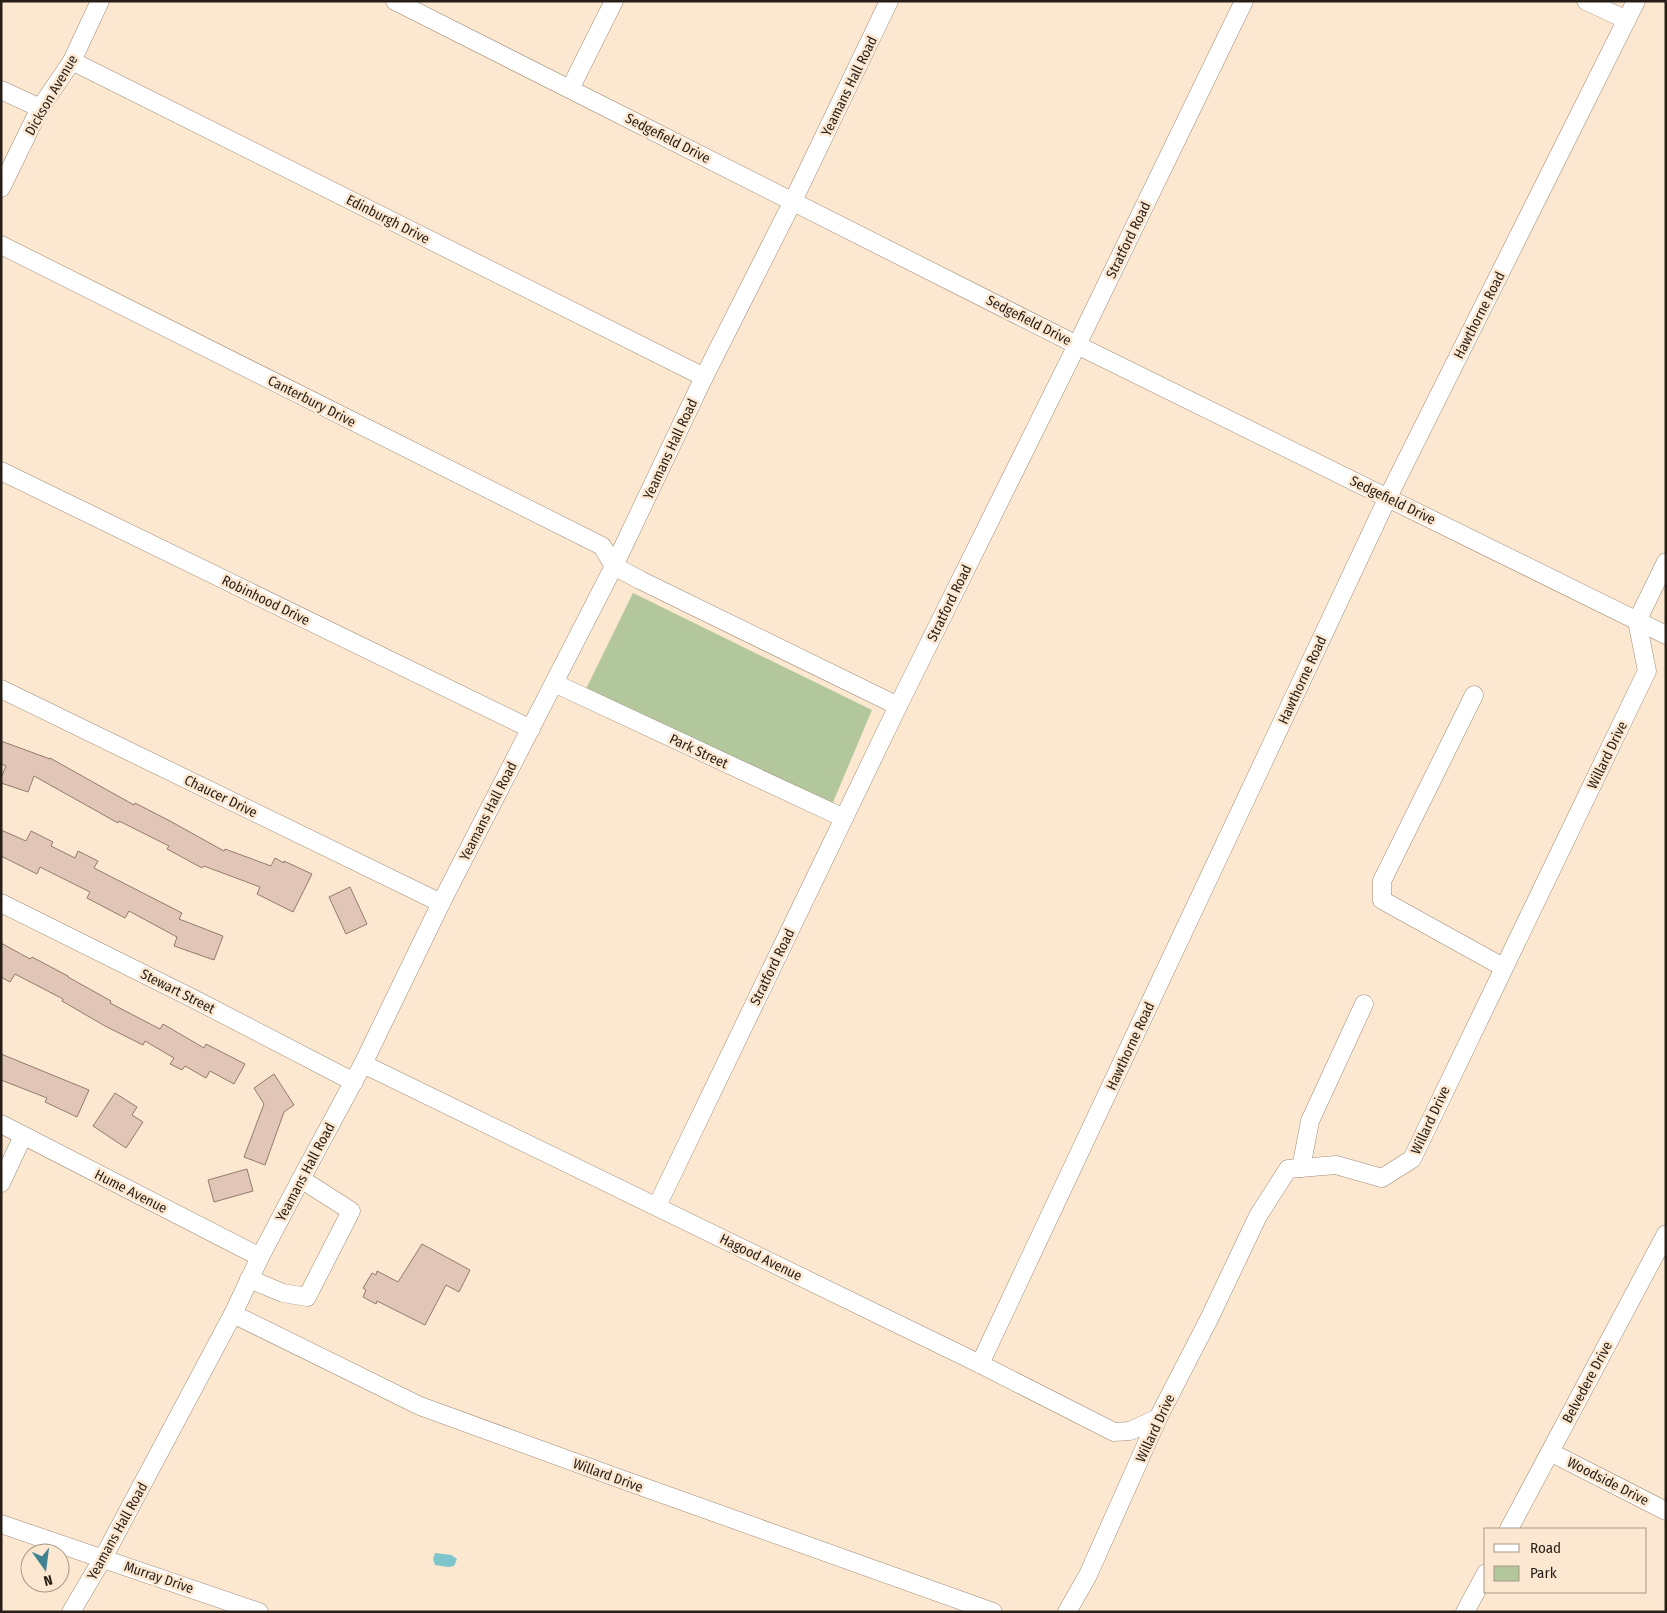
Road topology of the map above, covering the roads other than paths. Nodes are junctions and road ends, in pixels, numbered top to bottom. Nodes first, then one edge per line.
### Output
1 (100, 1) edge
2 (396, 1) edge
3 (614, 1) edge
4 (889, 1) edge
5 (1244, 1) edge
6 (1586, 1) edge
7 (1636, 1) edge
8 (1627, 20) junction
9 (72, 61) junction
10 (570, 89) junction
11 (1, 90) edge
12 (40, 108) junction
13 (1, 188) edge
14 (793, 201) junction
15 (1, 246) edge
16 (1077, 345) junction
17 (704, 377) junction
18 (1, 471) edge
19 (1388, 497) junction
20 (1666, 562) edge
21 (614, 566) junction
22 (1637, 621) junction
23 (1666, 635) edge
24 (554, 683) junction
25 (1, 689) edge
26 (1474, 695) dead end
27 (898, 706) junction
28 (531, 729) junction
29 (844, 818) junction
30 (1, 903) edge
31 (440, 903) junction
32 (1504, 967) junction
33 (1364, 1004) dead end
34 (363, 1064) junction
35 (354, 1082) junction
36 (1, 1124) edge
37 (23, 1136) junction
38 (1301, 1168) junction
39 (301, 1178) junction
40 (1, 1183) edge
41 (657, 1206) junction
42 (1666, 1234) edge
43 (260, 1257) junction
44 (250, 1279) junction
45 (233, 1314) junction
46 (980, 1364) junction
47 (1158, 1418) junction
48 (1550, 1452) junction
49 (1666, 1511) edge
50 (1, 1524) edge
51 (1510, 1528) edge
52 (103, 1558) junction
53 (1484, 1576) edge
54 (71, 1612) edge
55 (259, 1612) edge
56 (993, 1612) edge
57 (1067, 1612) edge
58 (1465, 1612) edge

1 - 9 street, Dickson Avenue
2 - 10 street, Sedgefield Drive
3 - 10 street
4 - 14 street, Yeamans Hall Road
5 - 16 street, Stratford Road
6 - 8 street
7 - 8 street, Hawthorne Road
8 - 19 street, Hawthorne Road
9 - 12 street, Dickson Avenue
9 - 17 street, Edinburgh Drive
10 - 14 street, Sedgefield Drive
11 - 12 street
12 - 13 street, Dickson Avenue
14 - 16 street, Sedgefield Drive
14 - 17 street, Yeamans Hall Road
15 - 21 street, Canterbury Drive
16 - 19 street, Sedgefield Drive
16 - 27 street, Stratford Road
17 - 21 street, Yeamans Hall Road
18 - 28 street, Robinhood Drive
19 - 22 street, Sedgefield Drive
19 - 46 street, Hawthorne Road
20 - 22 street
21 - 24 street, Yeamans Hall Road
21 - 27 street
22 - 23 street, Sedgefield Drive
22 - 32 street, Willard Drive
24 - 28 street, Yeamans Hall Road
24 - 29 street, Park Street
25 - 31 street, Chaucer Drive
26 - 32 street
27 - 29 street, Stratford Road
28 - 31 street, Yeamans Hall Road
29 - 41 street, Stratford Road
30 - 35 street, Stewart Street
31 - 34 street, Yeamans Hall Road
32 - 38 street, Willard Drive
33 - 38 street
34 - 35 street, Yeamans Hall Road
34 - 41 street, Hagood Avenue
35 - 39 street, Yeamans Hall Road
36 - 37 street, Hume Avenue
37 - 40 street
37 - 43 street, Hume Avenue
38 - 47 street, Willard Drive
39 - 43 street, Yeamans Hall Road
39 - 44 street
41 - 46 street, Hagood Avenue
42 - 48 street, Belvedere Drive
43 - 44 street, Yeamans Hall Road
44 - 45 street, Yeamans Hall Road
45 - 52 street, Yeamans Hall Road
45 - 56 street, Willard Drive
46 - 47 street, Hagood Avenue
47 - 57 street, Willard Drive
48 - 49 street, Woodside Drive
48 - 51 street, Belvedere Drive
50 - 52 street, Murray Drive
52 - 54 street, Yeamans Hall Road
52 - 55 street, Murray Drive
53 - 58 street

